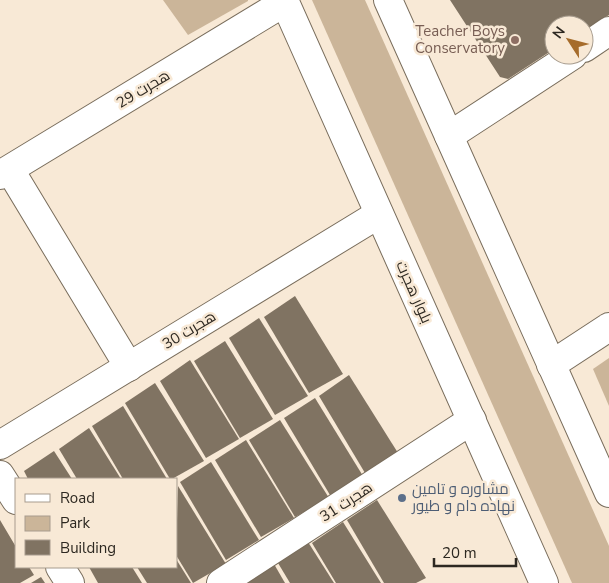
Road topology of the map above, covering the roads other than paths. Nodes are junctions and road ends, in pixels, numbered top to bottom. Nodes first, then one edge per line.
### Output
1 (388, 0) edge
2 (285, 1) edge
3 (609, 31) edge
4 (594, 41) edge
5 (558, 65) edge
6 (449, 136) junction
7 (5, 172) edge
8 (379, 214) junction
9 (609, 327) edge
10 (551, 365) junction
11 (129, 366) junction
12 (472, 420) junction
13 (0, 445) edge
14 (0, 475) edge
15 (609, 493) edge
16 (15, 498) edge
17 (61, 568) edge
18 (70, 583) edge
19 (221, 583) edge
20 (544, 583) edge

1 - 6 street
2 - 7 street, هجرت 29
2 - 8 street, بلوار هجرت
3 - 4 street
5 - 6 street
6 - 10 street
7 - 11 street
8 - 11 street, هجرت 30
8 - 12 street, بلوار هجرت
9 - 10 street
10 - 15 street
11 - 13 street, هجرت 30
12 - 19 street, هجرت 31
12 - 20 street, بلوار هجرت
14 - 16 street
17 - 18 street

